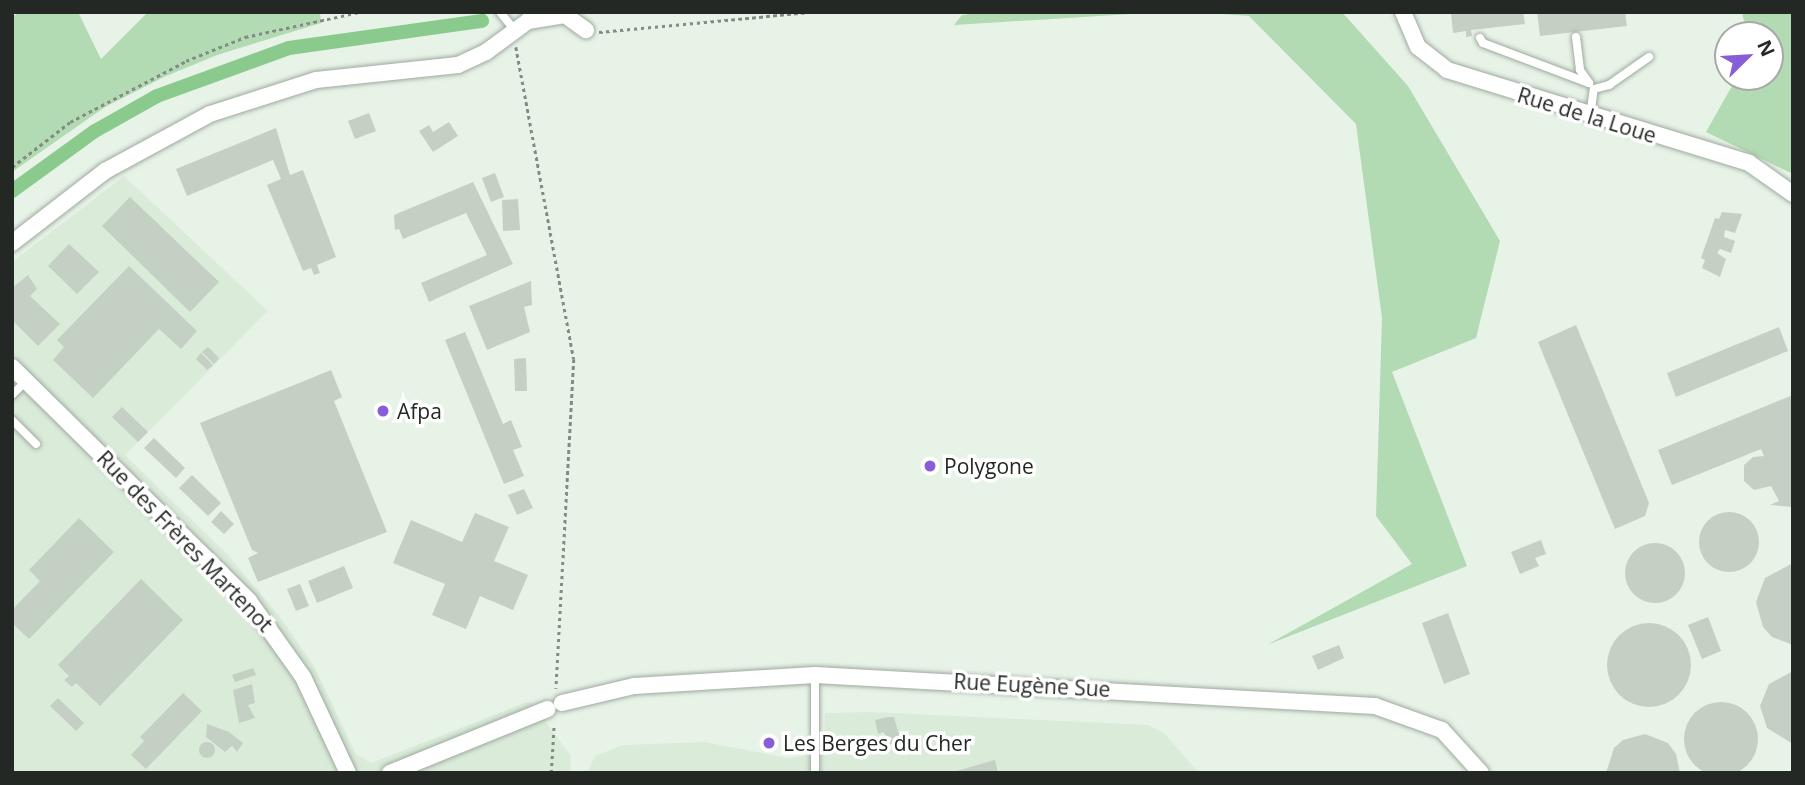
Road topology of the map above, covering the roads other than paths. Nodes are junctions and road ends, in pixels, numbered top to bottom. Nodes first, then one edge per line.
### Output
1 (500, 12) edge
2 (1402, 12) edge
3 (566, 13) edge
4 (586, 30) road end
5 (515, 35) junction
6 (1576, 37) dead end
7 (1480, 38) dead end
8 (1649, 57) dead end
9 (1591, 86) junction
10 (1590, 116) junction
11 (1793, 194) edge
12 (12, 243) edge
13 (12, 367) edge
14 (26, 381) junction
15 (12, 395) edge
16 (12, 420) edge
17 (36, 444) dead end
18 (815, 675) junction
19 (348, 773) edge
20 (390, 773) edge
21 (815, 773) edge
22 (1481, 773) edge

1 - 5 lane
2 - 10 street, Rue de la Loue
3 - 4 street
3 - 5 street
5 - 12 street
6 - 9 lane
7 - 9 lane
8 - 9 lane
9 - 10 lane
10 - 11 street, Rue de la Loue
13 - 14 street, Rue des Frères Martenot
14 - 15 lane
14 - 19 street, Rue des Frères Martenot
16 - 17 lane
18 - 20 street, Rue Eugène Sue
18 - 21 lane
18 - 22 street, Rue Eugène Sue

